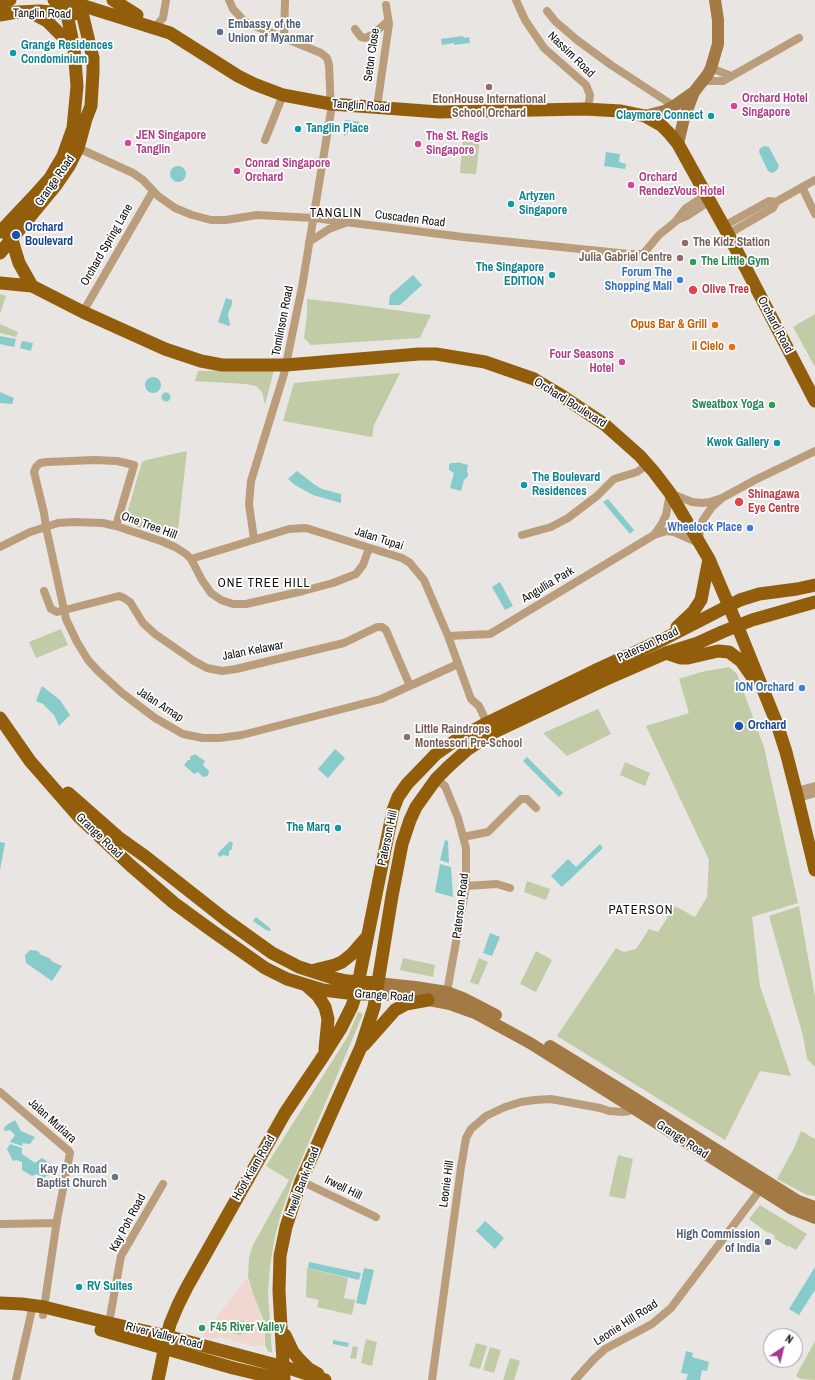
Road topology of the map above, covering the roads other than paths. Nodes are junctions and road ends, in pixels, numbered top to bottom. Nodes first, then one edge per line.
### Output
1 (10, 0) edge
2 (113, 0) edge
3 (166, 0) edge
4 (229, 0) edge
5 (285, 0) edge
6 (516, 0) edge
7 (715, 0) edge
8 (0, 2) edge
9 (62, 3) edge
10 (386, 5) dead end
11 (83, 7) edge
12 (547, 10) dead end
13 (17, 12) junction
14 (0, 15) edge
15 (137, 15) junction
16 (388, 21) junction
17 (157, 25) junction
18 (355, 29) dead end
19 (170, 33) junction
20 (284, 38) junction
21 (798, 39) dead end
22 (74, 48) junction
23 (711, 68) junction
24 (731, 76) junction
25 (704, 81) junction
26 (694, 92) junction
27 (283, 95) junction
28 (331, 104) junction
29 (674, 106) junction
30 (377, 107) junction
31 (588, 109) junction
32 (645, 116) junction
33 (266, 140) dead end
34 (678, 144) junction
35 (78, 148) junction
36 (815, 180) edge
37 (802, 188) junction
38 (153, 191) junction
39 (708, 198) junction
40 (815, 214) edge
41 (314, 218) junction
42 (346, 223) junction
43 (726, 230) junction
44 (1, 231) edge
45 (12, 240) junction
46 (309, 242) junction
47 (0, 253) edge
48 (0, 282) edge
49 (32, 286) junction
50 (83, 312) junction
51 (286, 365) junction
52 (815, 401) edge
53 (815, 451) edge
54 (648, 464) junction
55 (670, 493) junction
56 (722, 498) junction
57 (116, 526) junction
58 (46, 527) junction
59 (522, 535) dead end
60 (654, 535) junction
61 (254, 539) junction
62 (699, 543) junction
63 (0, 547) edge
64 (369, 548) junction
65 (191, 559) junction
66 (709, 559) junction
67 (815, 585) edge
68 (44, 591) dead end
69 (815, 602) edge
70 (728, 606) junction
71 (64, 610) junction
72 (737, 625) junction
73 (448, 636) junction
74 (664, 639) junction
75 (666, 653) junction
76 (458, 664) junction
77 (410, 686) junction
78 (766, 698) junction
79 (0, 710) edge
80 (0, 718) edge
81 (0, 724) edge
82 (490, 727) junction
83 (12, 736) junction
84 (440, 782) junction
85 (815, 786) edge
86 (815, 793) edge
87 (797, 794) junction
88 (536, 808) dead end
89 (463, 837) junction
90 (137, 851) junction
91 (127, 862) junction
92 (815, 870) edge
93 (466, 886) junction
94 (510, 888) dead end
95 (367, 936) junction
96 (272, 953) junction
97 (268, 969) junction
98 (311, 971) junction
99 (306, 985) junction
100 (357, 988) junction
101 (376, 989) junction
102 (447, 992) junction
103 (428, 1000) junction
104 (361, 1047) junction
105 (324, 1055) junction
106 (0, 1092) edge
107 (630, 1100) junction
108 (301, 1181) junction
109 (163, 1184) dead end
110 (760, 1190) junction
111 (815, 1208) edge
112 (376, 1218) dead end
113 (815, 1218) edge
114 (57, 1223) junction
115 (0, 1224) edge
116 (0, 1303) edge
117 (38, 1310) junction
118 (0, 1311) edge
119 (109, 1323) junction
120 (281, 1324) junction
121 (165, 1342) junction
122 (284, 1376) edge
123 (16, 1380) edge
124 (158, 1380) edge
125 (326, 1380) edge
126 (432, 1380) edge
127 (575, 1380) edge

1 - 8 main road, Tanglin Road
2 - 15 main road
3 - 17 street
4 - 20 street
5 - 20 street
6 - 31 street, Nassim Road
7 - 23 main road
9 - 11 main road, Tanglin Road
9 - 13 main road, Tanglin Road
9 - 22 main road, Grange Road
10 - 16 street, Seton Close
11 - 15 main road
11 - 19 main road, Tanglin Road
11 - 35 main road, Grange Road
12 - 29 street
13 - 14 main road, Tanglin Road
13 - 22 main road
15 - 17 main road
16 - 18 street
16 - 30 street, Seton Close
17 - 19 main road
19 - 27 main road, Tanglin Road
20 - 28 street, Tomlinson Road
21 - 24 street
22 - 44 main road, Grange Road
23 - 24 street
23 - 25 main road
24 - 25 street
25 - 26 main road
26 - 29 main road
26 - 34 main road
27 - 28 main road, Tanglin Road
27 - 33 street
28 - 30 main road, Tanglin Road
28 - 41 street, Tomlinson Road
29 - 32 main road
30 - 31 main road, Tanglin Road
31 - 32 main road, Tanglin Road
32 - 34 main road, Tanglin Road
34 - 39 main road, Orchard Road
35 - 38 street, Cuscaden Road
35 - 45 main road, Grange Road
36 - 37 street
37 - 40 street
37 - 43 street
38 - 41 street, Cuscaden Road
38 - 50 street, Orchard Spring Lane
39 - 42 street, Cuscaden Road
39 - 43 main road, Orchard Road
41 - 42 street, Cuscaden Road
41 - 46 street, Tomlinson Road
42 - 46 street
43 - 52 main road, Orchard Road
44 - 45 main road
45 - 47 main road, Grange Road
45 - 49 main road
46 - 51 street, Tomlinson Road
48 - 49 main road, Orchard Boulevard
49 - 50 main road, Orchard Boulevard
50 - 51 main road, Orchard Boulevard
51 - 54 main road, Orchard Boulevard
51 - 61 street, Tomlinson Road
53 - 56 street
54 - 55 main road, Orchard Boulevard
54 - 59 street
55 - 56 street
55 - 60 street, Angullia Park
55 - 62 main road, Orchard Boulevard
56 - 62 street
57 - 58 street, One Tree Hill
57 - 58 street, Jalan Arnap
57 - 65 street, One Tree Hill
58 - 63 street, One Tree Hill
58 - 71 street, Jalan Arnap
60 - 62 street, Angullia Park
60 - 73 street, Angullia Park
61 - 64 street, Jalan Tupai
61 - 65 street, Jalan Tupai
62 - 66 main road, Orchard Boulevard
64 - 65 street, One Tree Hill
64 - 73 street, Jalan Tupai
66 - 70 main road, Orchard Boulevard
66 - 74 main road
67 - 70 main road, Paterson Road
68 - 71 street
69 - 72 main road, Paterson Road
70 - 72 main road, Orchard Boulevard
70 - 74 main road, Paterson Road
71 - 77 street, Jalan Arnap
71 - 77 street, Jalan Kelawar
72 - 75 main road, Paterson Road
72 - 78 main road, Orchard Boulevard
73 - 76 street, Jalan Tupai
74 - 82 main road, Paterson Road
75 - 78 main road
75 - 82 main road, Paterson Road
76 - 77 street, Jalan Arnap
76 - 82 street, Jalan Tupai
78 - 87 main road, Orchard Boulevard
79 - 90 main road, Grange Road
80 - 83 main road, Grange Road
81 - 83 street
82 - 84 main road, Paterson Hill
82 - 95 main road, Paterson Hill
83 - 91 main road, Grange Road
84 - 89 street, Paterson Road
84 - 101 main road, Paterson Hill
85 - 87 street
86 - 87 street
87 - 92 main road, Orchard Boulevard
88 - 89 street
89 - 93 street, Paterson Road
90 - 91 main road
90 - 96 main road, Grange Road
91 - 97 main road, Grange Road
93 - 94 street
93 - 102 street, Paterson Road
95 - 98 main road
95 - 100 main road, Paterson Hill
96 - 97 main road
96 - 98 main road, Grange Road
97 - 99 main road, Grange Road
98 - 100 main road, Grange Road
99 - 100 main road, Grange Road
99 - 105 main road
100 - 101 main road, Grange Road
100 - 105 main road, Hoot Kiam Road
101 - 102 main road, Grange Road
101 - 103 main road, Grange Road
101 - 104 main road, Irwell Bank Road
102 - 107 main road, Grange Road
103 - 104 main road
103 - 107 main road, Grange Road
104 - 108 main road, Irwell Bank Road
105 - 121 main road, Hoot Kiam Road
106 - 114 street, Jalan Mutiara
107 - 110 main road, Grange Road
107 - 111 main road, Grange Road
107 - 126 street, Leonie Hill
108 - 112 street, Irwell Hill
108 - 120 main road, Irwell Bank Road
109 - 119 street, Kay Poh Road
110 - 113 main road, Grange Road
110 - 127 street, Leonie Hill Road
114 - 115 street
114 - 117 street, Jalan Mutiara
116 - 117 main road, River Valley Road
117 - 118 main road, River Valley Road
117 - 119 main road, River Valley Road
117 - 121 main road, River Valley Road
117 - 123 street, Jalan Mutiara
119 - 121 main road, River Valley Road
120 - 122 main road, Irwell Bank Road
120 - 125 main road
121 - 122 main road, River Valley Road
121 - 124 main road, Hoot Kiam Road
122 - 125 main road, River Valley Road

